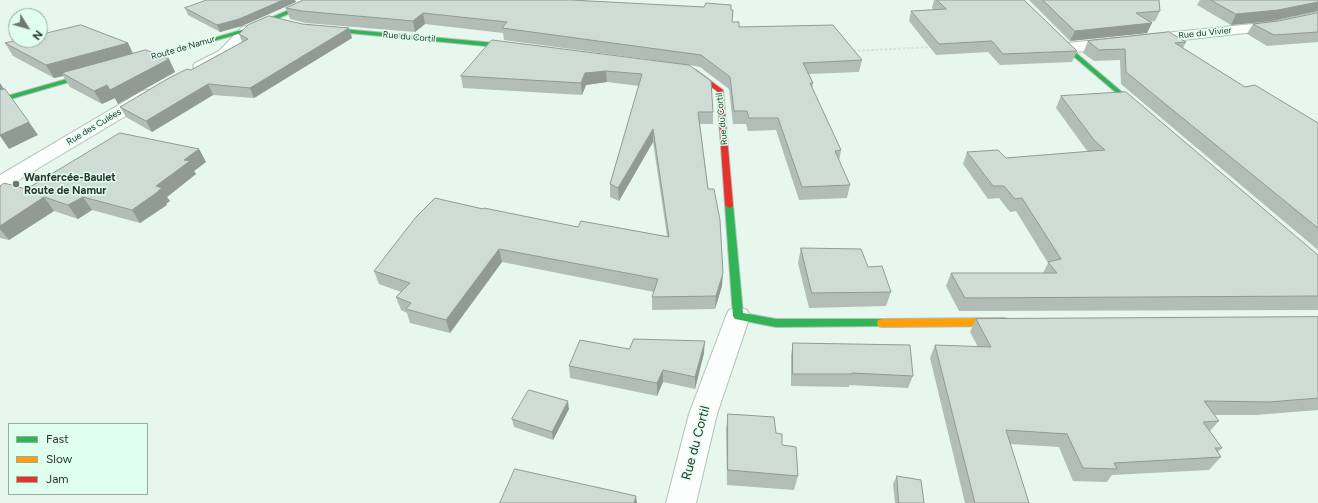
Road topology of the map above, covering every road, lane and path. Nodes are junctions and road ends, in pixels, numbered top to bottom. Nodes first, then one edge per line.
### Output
1 (317, 0) edge
2 (1019, 0) edge
3 (1318, 16) edge
4 (272, 20) junction
5 (286, 23) edge
6 (314, 29) edge
7 (247, 30) junction
8 (931, 47) edge
9 (1067, 48) junction
10 (530, 49) edge
11 (852, 52) edge
12 (120, 66) edge
13 (675, 69) edge
14 (105, 71) edge
15 (186, 74) edge
16 (160, 88) edge
17 (0, 100) edge
18 (1151, 120) edge
19 (0, 183) edge
20 (738, 316) junction
21 (1015, 322) edge
22 (681, 503) edge

1 - 4 street, Route de Namur
2 - 9 street
3 - 9 street, Rue du Vivier
4 - 5 street
4 - 7 street, Route de Namur
6 - 10 street, Rue du Cortil
7 - 12 street, Route de Namur
7 - 15 street
8 - 11 path
9 - 18 street
13 - 20 street, Rue du Cortil
14 - 17 street
16 - 19 street, Rue des Culées
20 - 21 street
20 - 22 street, Rue du Cortil

